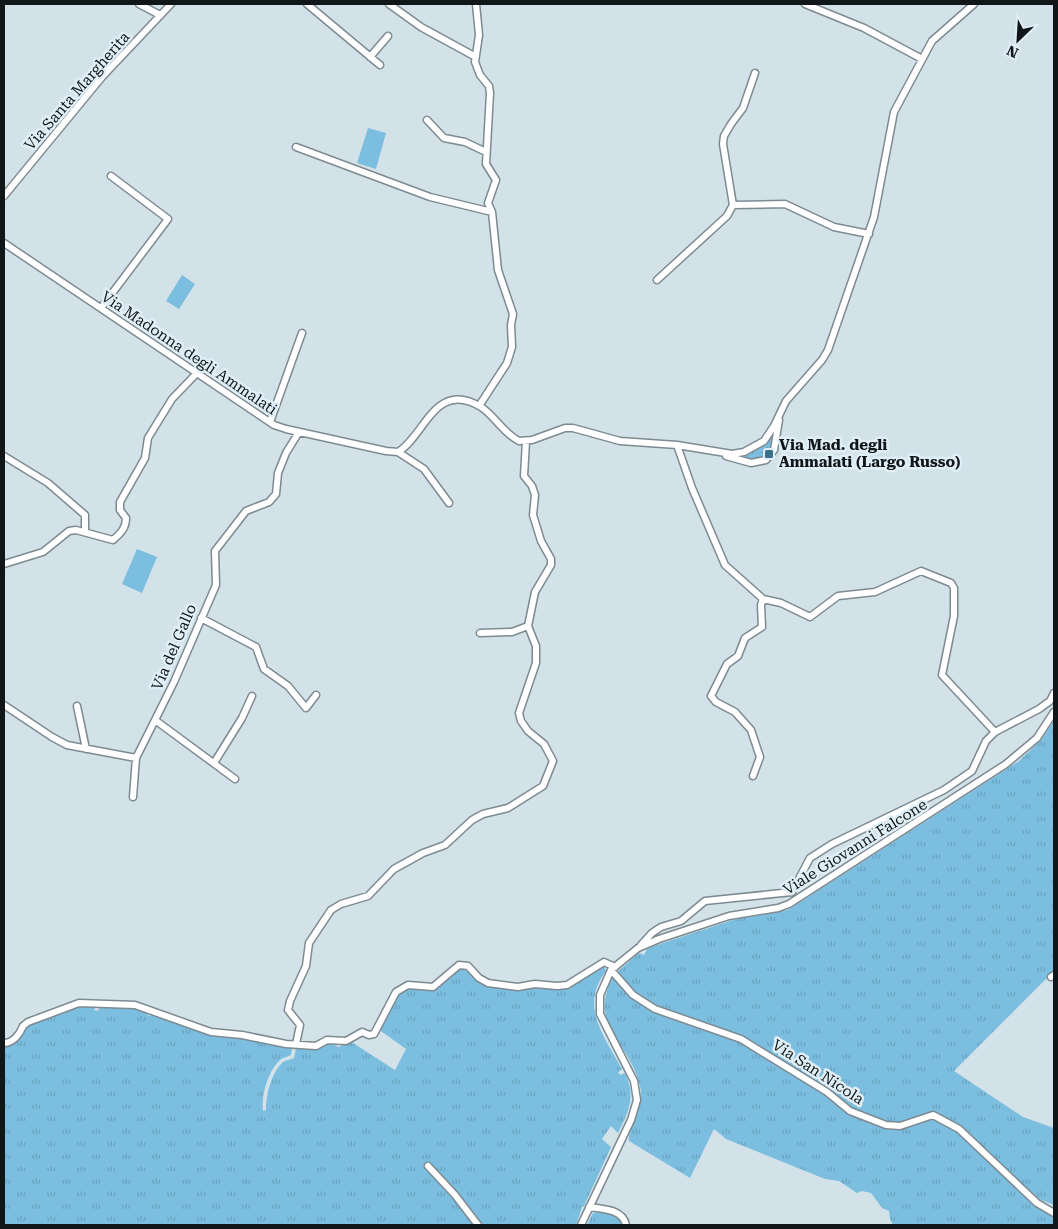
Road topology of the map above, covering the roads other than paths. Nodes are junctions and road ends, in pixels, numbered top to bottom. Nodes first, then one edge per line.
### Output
1 (139, 4) edge
2 (171, 4) edge
3 (307, 4) edge
4 (389, 4) edge
5 (476, 4) edge
6 (805, 4) edge
7 (974, 4) edge
8 (160, 15) junction
9 (388, 36) dead end
10 (474, 56) junction
11 (370, 57) junction
12 (922, 59) junction
13 (380, 65) dead end
14 (755, 73) dead end
15 (427, 120) dead end
16 (296, 147) dead end
17 (486, 152) junction
18 (111, 176) dead end
19 (4, 196) edge
20 (733, 205) junction
21 (492, 212) junction
22 (869, 234) junction
23 (4, 243) edge
24 (657, 280) dead end
25 (101, 308) junction
26 (302, 333) dead end
27 (197, 373) junction
28 (479, 406) junction
29 (781, 412) junction
30 (270, 422) junction
31 (299, 432) junction
32 (526, 442) junction
33 (678, 445) junction
34 (398, 452) junction
35 (716, 452) junction
36 (4, 456) edge
37 (449, 502) dead end
38 (85, 532) junction
39 (4, 564) edge
40 (763, 599) junction
41 (201, 618) junction
42 (528, 626) junction
43 (480, 633) dead end
44 (1054, 693) edge
45 (316, 695) dead end
46 (252, 696) dead end
47 (4, 705) edge
48 (77, 706) dead end
49 (1054, 712) edge
50 (155, 720) junction
51 (995, 732) junction
52 (86, 749) junction
53 (136, 758) junction
54 (214, 763) junction
55 (753, 776) dead end
56 (235, 779) dead end
57 (133, 797) dead end
58 (638, 948) junction
59 (613, 969) junction
60 (4, 1043) edge
61 (296, 1044) junction
62 (428, 1166) dead end
63 (589, 1207) junction
64 (1054, 1212) edge
65 (478, 1225) edge
66 (581, 1225) edge
67 (626, 1225) edge

1 - 8 street
2 - 8 street, Via Santa Margherita
3 - 11 street
4 - 10 street
5 - 10 street
6 - 12 street
7 - 12 street
8 - 19 street, Via Santa Margherita
9 - 11 street
10 - 17 street
11 - 13 street
12 - 22 street
14 - 20 street
15 - 17 street
16 - 21 street
17 - 21 street
18 - 25 street
20 - 22 street
20 - 24 street
21 - 28 street
22 - 29 street
23 - 25 street, Via Madonna degli Ammalati
25 - 27 street, Via Madonna degli Ammalati
26 - 30 street
27 - 30 street, Via Madonna degli Ammalati
27 - 38 street
28 - 32 street
28 - 34 street
29 - 35 street
29 - 35 street
30 - 31 street, Via Madonna degli Ammalati
31 - 34 street, Via Madonna degli Ammalati
31 - 41 street, Via del Gallo
32 - 33 street
32 - 42 street
33 - 35 street
33 - 40 street
34 - 37 street
36 - 38 street
38 - 39 street
40 - 51 street
40 - 55 street
41 - 45 street
41 - 50 street, Via del Gallo
42 - 43 street
42 - 61 street
44 - 51 street
46 - 54 street
47 - 52 street
48 - 52 street
49 - 58 street, Viale Giovanni Falcone
50 - 53 street, Via del Gallo
50 - 54 street
51 - 58 street
52 - 53 street
53 - 57 street
54 - 56 street
58 - 59 street
59 - 61 street
59 - 63 street
59 - 64 street, Via San Nicola
60 - 61 street
62 - 65 street
63 - 66 street
63 - 67 street

